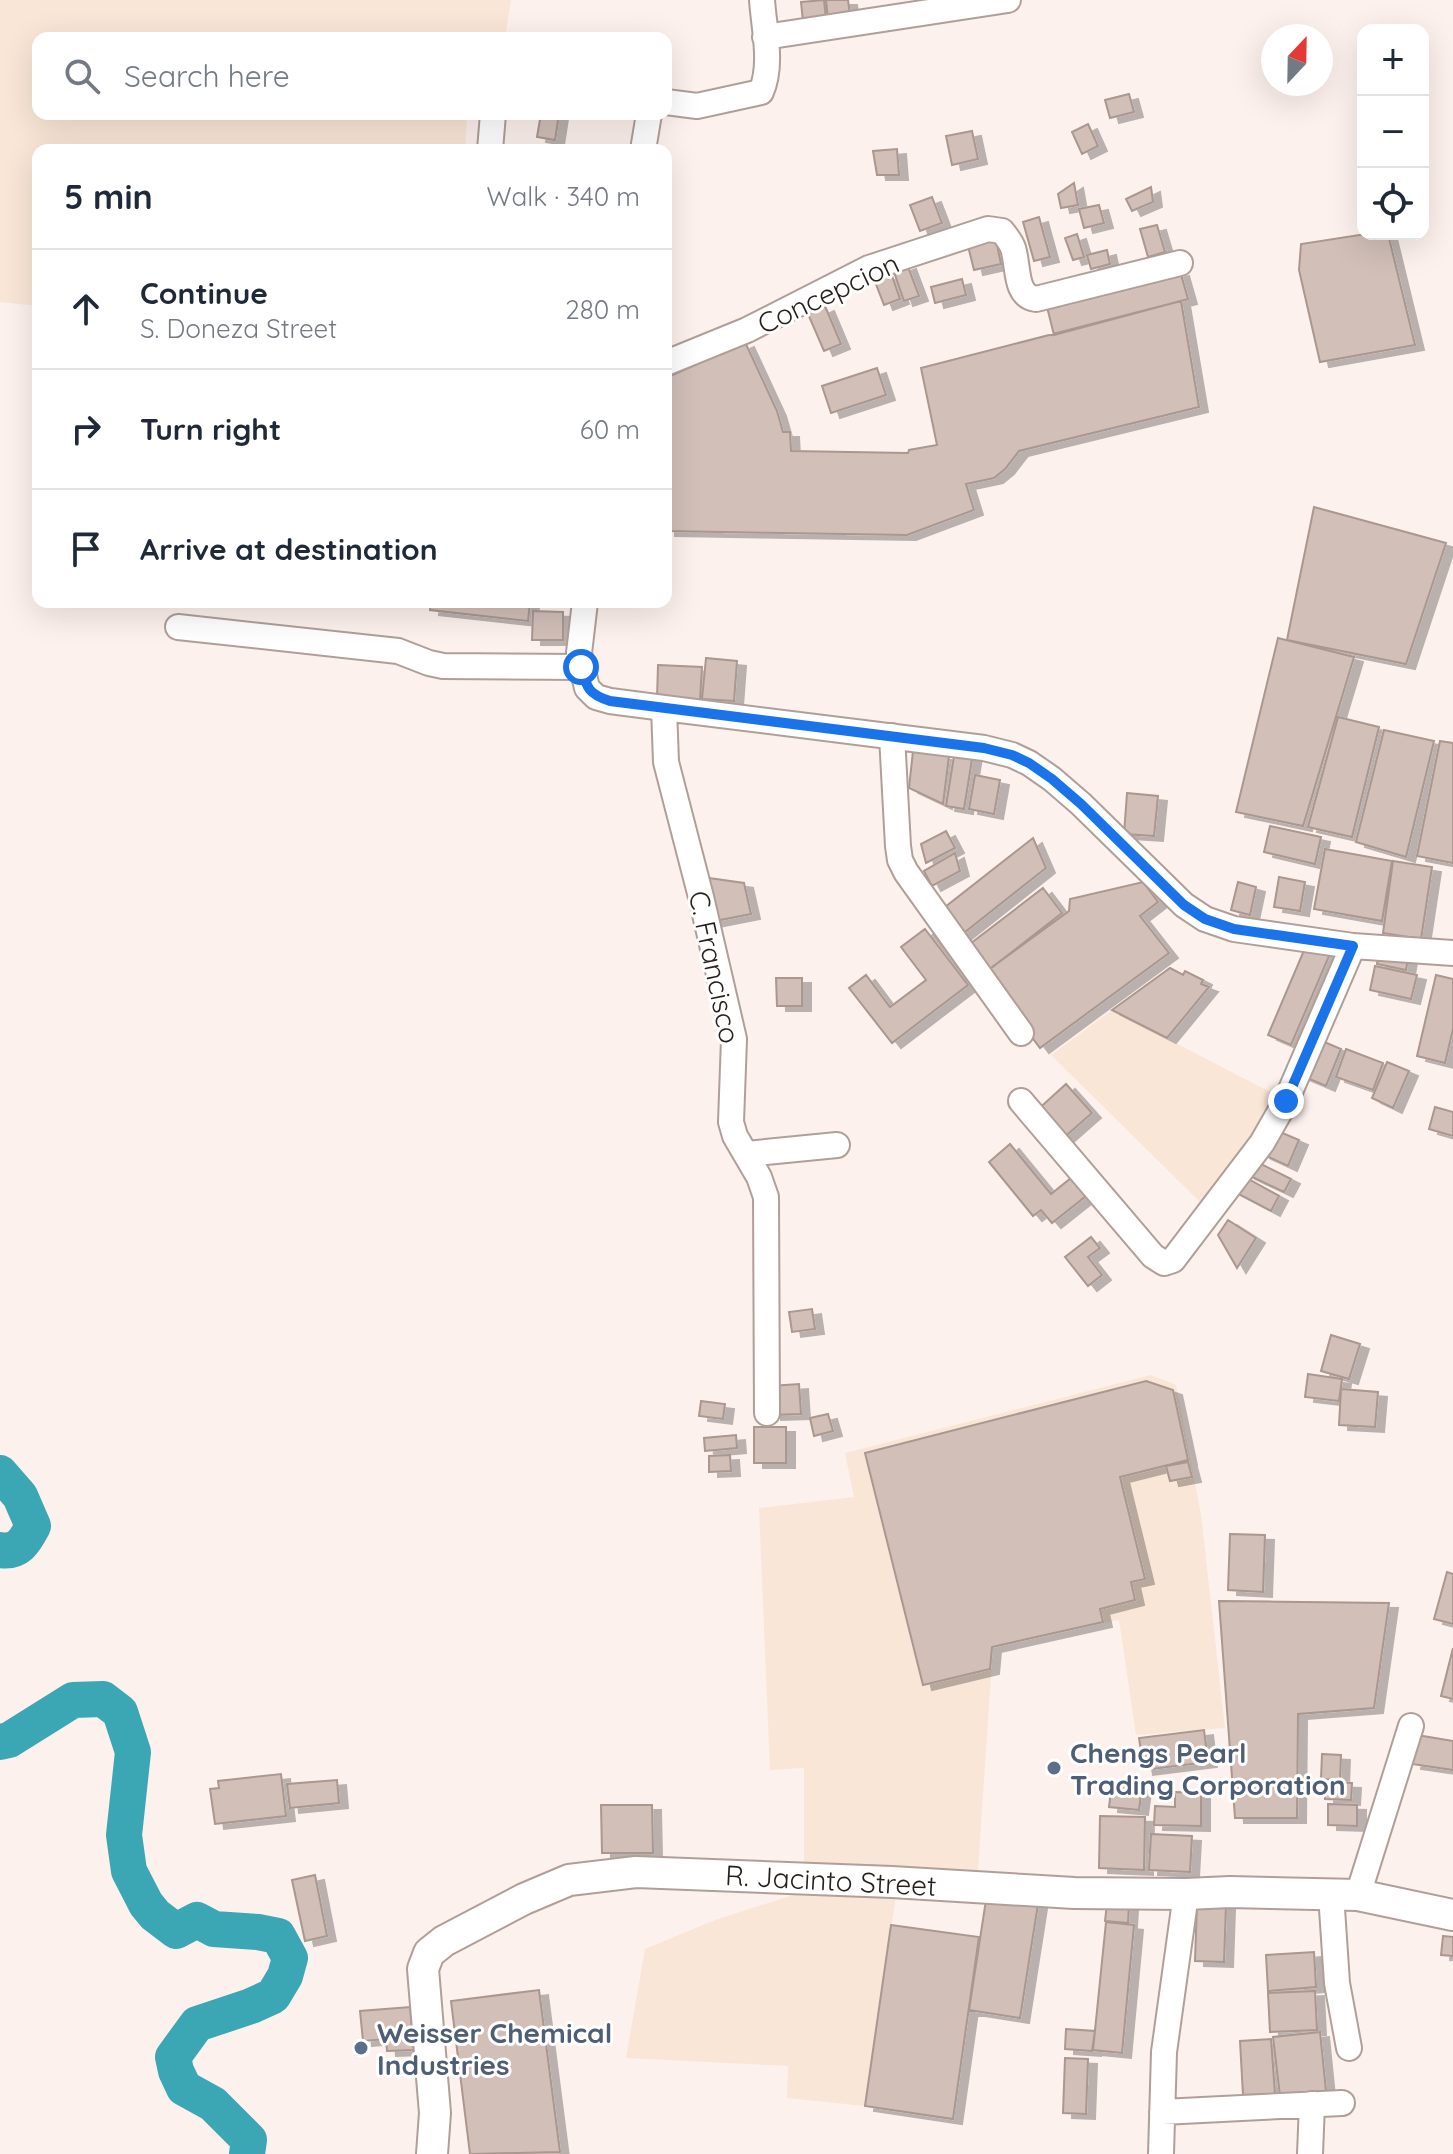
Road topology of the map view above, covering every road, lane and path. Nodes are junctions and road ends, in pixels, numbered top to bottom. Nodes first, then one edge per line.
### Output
1 (762, 0) edge
2 (1008, 0) edge
3 (765, 37) junction
4 (672, 103) edge
5 (492, 120) edge
6 (648, 120) edge
7 (490, 144) edge
8 (644, 144) edge
9 (1180, 263) dead end
10 (672, 361) edge
11 (584, 608) edge
12 (178, 627) dead end
13 (581, 667) junction
14 (664, 708) junction
15 (892, 736) junction
16 (1353, 946) junction
17 (1453, 953) edge
18 (1021, 1033) dead end
19 (1021, 1101) dead end
20 (837, 1145) dead end
21 (746, 1154) junction
22 (767, 1413) dead end
23 (1411, 1726) dead end
24 (1186, 1894) junction
25 (1344, 1895) junction
26 (1453, 1915) edge
27 (1349, 2048) dead end
28 (1342, 2103) dead end
29 (1312, 2104) junction
30 (1162, 2112) junction
31 (432, 2154) edge
32 (1161, 2154) edge
33 (1310, 2154) edge

1 - 3 street
2 - 3 street
3 - 4 street
5 - 7 street
6 - 8 street
9 - 10 street, Concepcion
11 - 13 street
12 - 13 street
13 - 14 street
14 - 15 street
14 - 21 street, C. Francisco
15 - 16 street
15 - 18 street
16 - 17 street
16 - 19 street
20 - 21 street
21 - 22 street, C. Francisco
23 - 25 street
24 - 25 street, R. Jacinto Street
24 - 30 street
24 - 31 street, R. Jacinto Street
25 - 26 street, R. Jacinto Street
25 - 27 street
28 - 29 street
29 - 30 street
29 - 33 street
30 - 32 street

